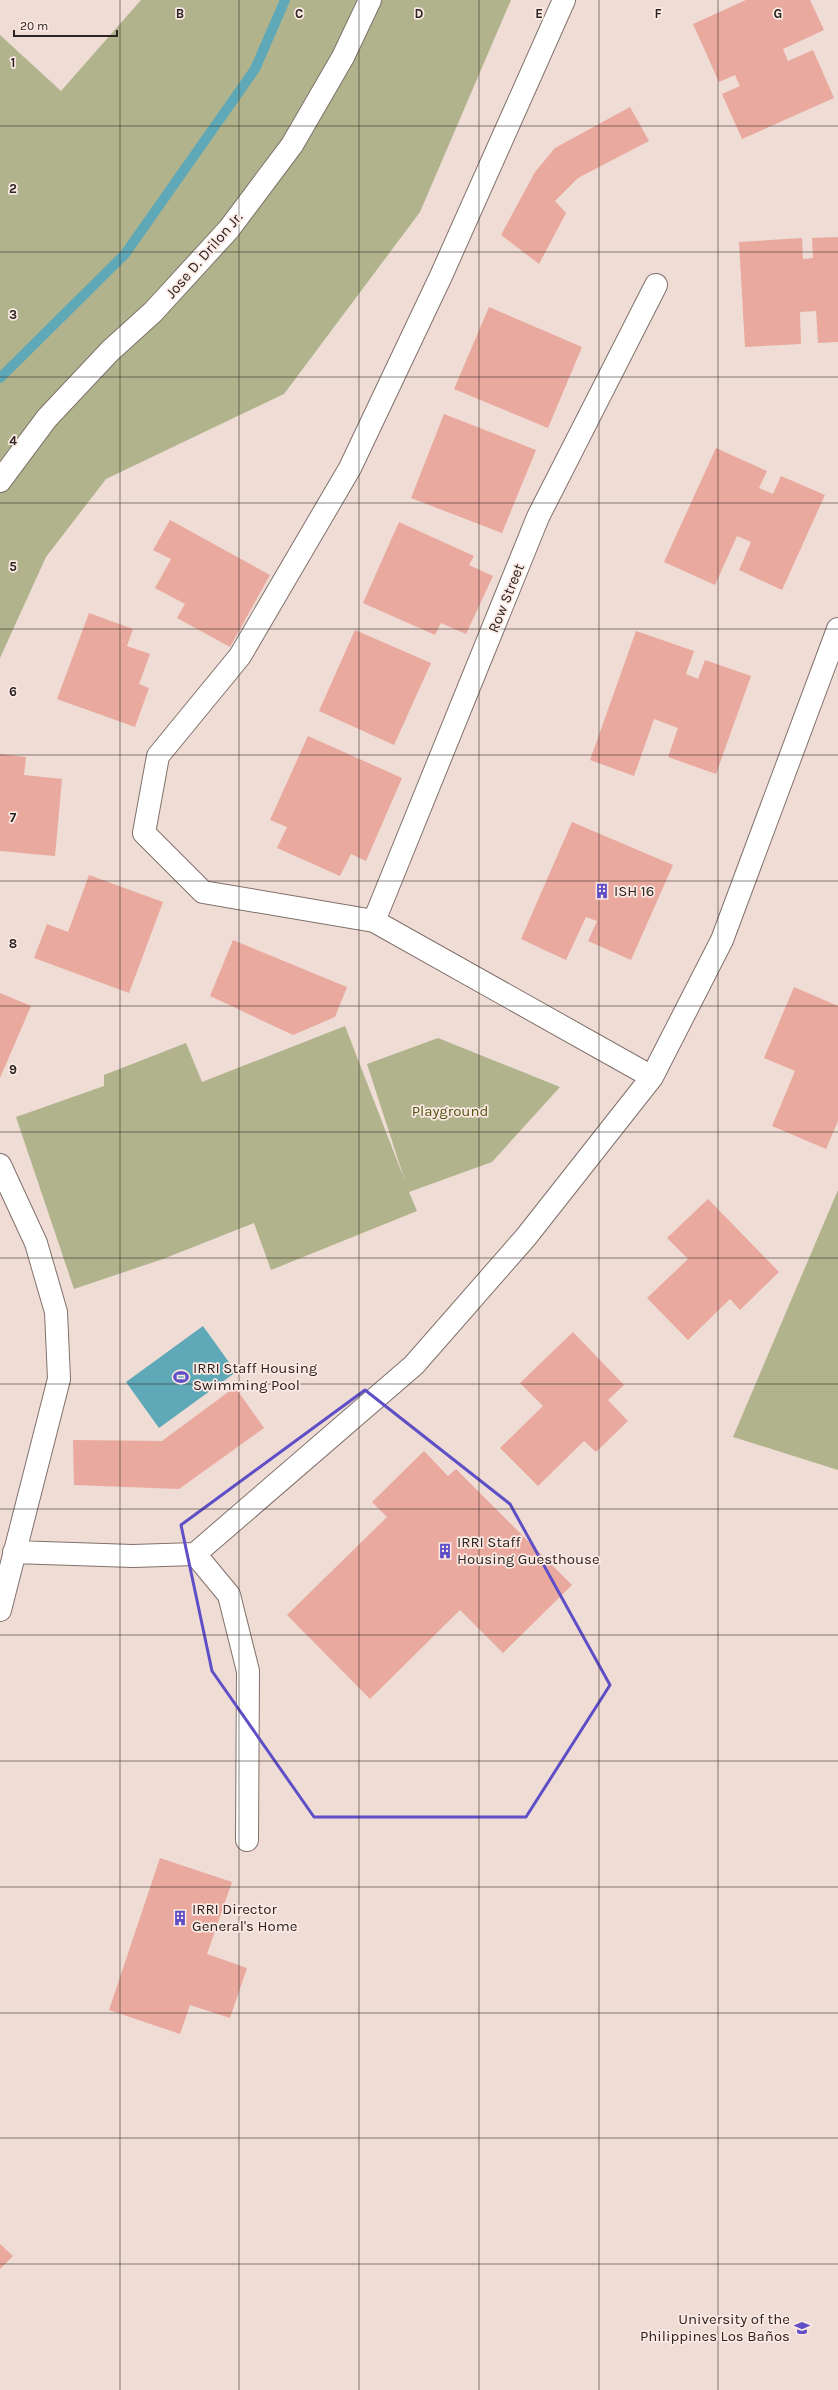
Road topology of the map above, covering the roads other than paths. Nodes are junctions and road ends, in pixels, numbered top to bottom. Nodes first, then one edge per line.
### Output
1 (370, 0) edge
2 (564, 0) edge
3 (656, 285) dead end
4 (0, 481) edge
5 (838, 629) edge
6 (374, 921) junction
7 (652, 1077) junction
8 (0, 1165) edge
9 (14, 1552) junction
10 (196, 1554) junction
11 (0, 1610) edge
12 (247, 1840) dead end

1 - 4 street, Jose D. Drilon Jr.
2 - 6 street
3 - 6 street, Row Street
5 - 7 street
6 - 7 street
7 - 10 street
8 - 9 street
9 - 10 street
9 - 11 street
10 - 12 street

